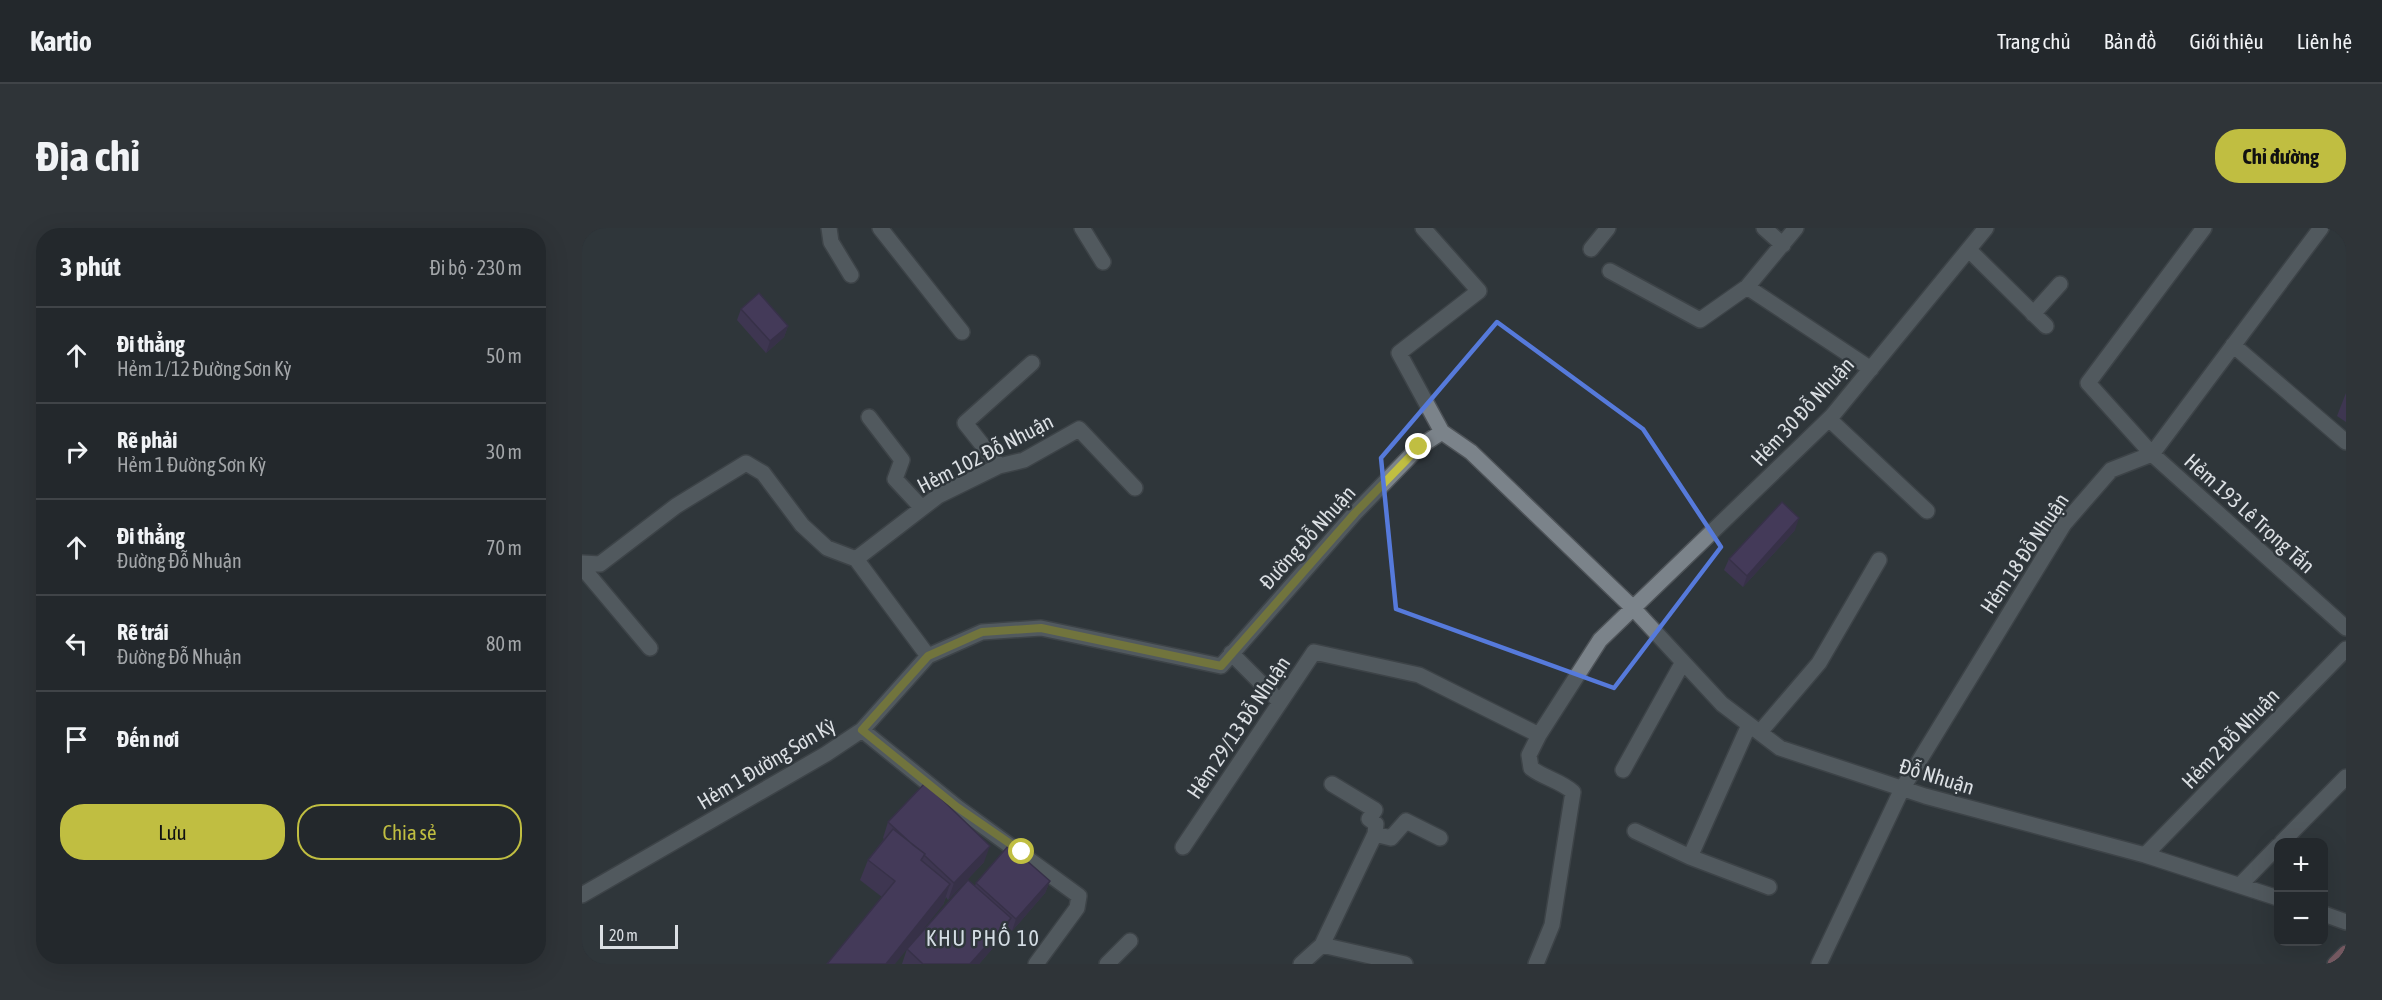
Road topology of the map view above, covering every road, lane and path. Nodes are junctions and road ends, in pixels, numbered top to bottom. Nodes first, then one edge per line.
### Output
1 (829, 228) edge
2 (880, 228) edge
3 (1082, 228) edge
4 (1423, 228) edge
5 (1608, 228) edge
6 (1764, 228) edge
7 (1796, 228) edge
8 (1986, 228) edge
9 (2204, 228) edge
10 (2320, 228) edge
11 (1783, 245) junction
12 (1591, 249) dead end
13 (1969, 250) junction
14 (1103, 262) dead end
15 (1611, 271) dead end
16 (851, 275) dead end
17 (2060, 284) dead end
18 (1747, 287) junction
19 (2033, 314) junction
20 (2046, 326) dead end
21 (962, 332) dead end
22 (2233, 345) junction
23 (1032, 363) dead end
24 (1871, 369) junction
25 (869, 417) dead end
26 (1829, 418) junction
27 (1442, 432) junction
28 (2346, 442) edge
29 (2152, 454) junction
30 (999, 466) junction
31 (1135, 488) dead end
32 (922, 508) junction
33 (1927, 511) dead end
34 (856, 559) junction
35 (1880, 560) dead end
36 (582, 565) edge
37 (1633, 608) junction
38 (2346, 628) edge
39 (951, 646) joint
40 (650, 648) dead end
41 (2346, 649) edge
42 (1231, 653) junction
43 (928, 656) junction
44 (1683, 662) junction
45 (1280, 702) junction
46 (1754, 729) junction
47 (862, 730) junction
48 (1539, 735) junction
49 (1623, 770) dead end
50 (2346, 777) edge
51 (1332, 784) dead end
52 (1902, 789) junction
53 (1635, 831) dead end
54 (1375, 834) junction
55 (1440, 838) dead end
56 (2287, 838) edge
57 (1183, 847) dead end
58 (2274, 850) edge
59 (2145, 855) junction
60 (1690, 857) junction
61 (2241, 884) junction
62 (1769, 887) dead end
63 (582, 895) edge
64 (2274, 896) edge
65 (2328, 915) edge
66 (2346, 922) edge
67 (1130, 941) dead end
68 (1322, 945) junction
69 (2346, 953) edge
70 (1036, 964) edge
71 (1107, 964) edge
72 (1300, 964) edge
73 (1405, 964) edge
74 (1536, 964) edge
75 (1819, 964) edge
76 (2335, 964) edge

1 - 16 street
2 - 21 street
3 - 14 street
4 - 27 street
5 - 12 street
6 - 11 street
7 - 11 street
8 - 13 street, Hẻm 30 Đỗ Nhuận
9 - 29 street, Hẻm 193 Lê Trọng Tấn
10 - 22 street
11 - 18 street
13 - 19 street
13 - 24 street, Hẻm 30 Đỗ Nhuận
15 - 18 street
17 - 19 street
18 - 24 street
19 - 20 street
22 - 28 street
22 - 29 street
23 - 30 street
24 - 26 street, Hẻm 30 Đỗ Nhuận
25 - 32 street
26 - 33 street
26 - 37 street, Hẻm 30 Đỗ Nhuận
27 - 37 street
27 - 42 street, Đường Đỗ Nhuận
29 - 38 street, Hẻm 193 Lê Trọng Tấn
29 - 52 street, Hẻm 18 Đỗ Nhuận
30 - 31 street, Hẻm 102 Đỗ Nhuận
30 - 32 street, Hẻm 102 Đỗ Nhuận
32 - 34 street, Hẻm 102 Đỗ Nhuận
34 - 36 street
34 - 43 street
35 - 46 street
36 - 40 street
37 - 44 street, Đỗ Nhuận
37 - 48 street, Hẻm 30 Đỗ Nhuận
39 - 42 street, Đường Đỗ Nhuận
39 - 43 street, Hẻm 1 Đường Sơn Kỳ
41 - 59 street, Hẻm 2 Đỗ Nhuận
42 - 45 street
43 - 47 street, Hẻm 1 Đường Sơn Kỳ
44 - 46 street, Đỗ Nhuận
44 - 49 street
45 - 48 street, Hẻm 29/13 Đỗ Nhuận
45 - 57 street, Hẻm 29/13 Đỗ Nhuận
46 - 52 street, Đỗ Nhuận
46 - 60 street
47 - 63 street, Hẻm 1 Đường Sơn Kỳ
47 - 70 street
48 - 74 street, Hẻm 30 Đỗ Nhuận
50 - 56 street
51 - 54 street
52 - 59 street, Đỗ Nhuận
52 - 75 street, Hẻm 18 Đỗ Nhuận
53 - 60 street
54 - 55 street
54 - 68 street
58 - 61 street
59 - 61 street, Đỗ Nhuận
60 - 62 street
61 - 64 street, Đỗ Nhuận
65 - 66 street
67 - 71 street
68 - 72 street
68 - 73 street
69 - 76 main road

